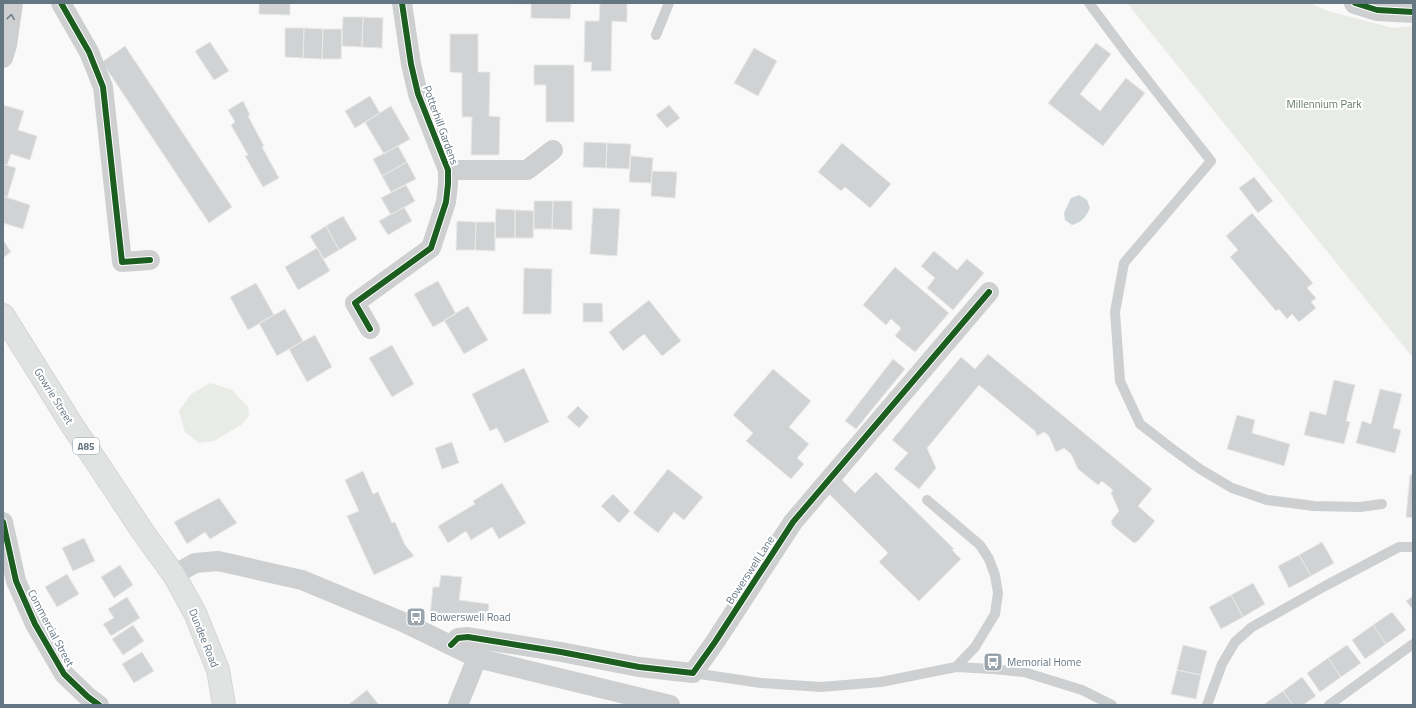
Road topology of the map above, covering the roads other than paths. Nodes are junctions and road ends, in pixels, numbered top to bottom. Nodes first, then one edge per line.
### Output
1 (13, 3) edge
2 (61, 3) edge
3 (402, 3) edge
4 (669, 3) edge
5 (1089, 3) edge
6 (1355, 3) edge
7 (1413, 12) edge
8 (656, 35) dead end
9 (3, 58) edge
10 (553, 150) dead end
11 (448, 170) junction
12 (150, 260) dead end
13 (990, 292) dead end
14 (3, 315) edge
15 (370, 329) dead end
16 (928, 500) dead end
17 (1382, 504) dead end
18 (3, 522) edge
19 (1413, 547) edge
20 (174, 575) junction
21 (1413, 644) edge
22 (450, 645) junction
23 (477, 658) junction
24 (956, 667) junction
25 (693, 673) junction
26 (99, 705) edge
27 (224, 705) edge
28 (458, 705) edge
29 (670, 705) edge
30 (1112, 705) edge
31 (1207, 705) edge
32 (1329, 705) edge

9 -> 1 street
2 - 12 street
3 - 11 street, Potterhill Gardens
4 - 8 lane
5 - 17 lane
6 - 7 street
10 - 11 street, Potterhill Gardens
11 - 15 street, Potterhill Gardens
13 - 25 street, Bowerswell Lane
14 - 20 main road, Gowrie Street / A85
16 - 24 lane
18 - 26 street, Commercial Street
19 - 31 lane
20 - 22 street
20 - 27 main road, Dundee Road / A85
21 - 32 lane
22 - 23 street
22 - 25 street
23 - 28 street
23 - 29 street
24 - 25 lane
24 - 30 lane

